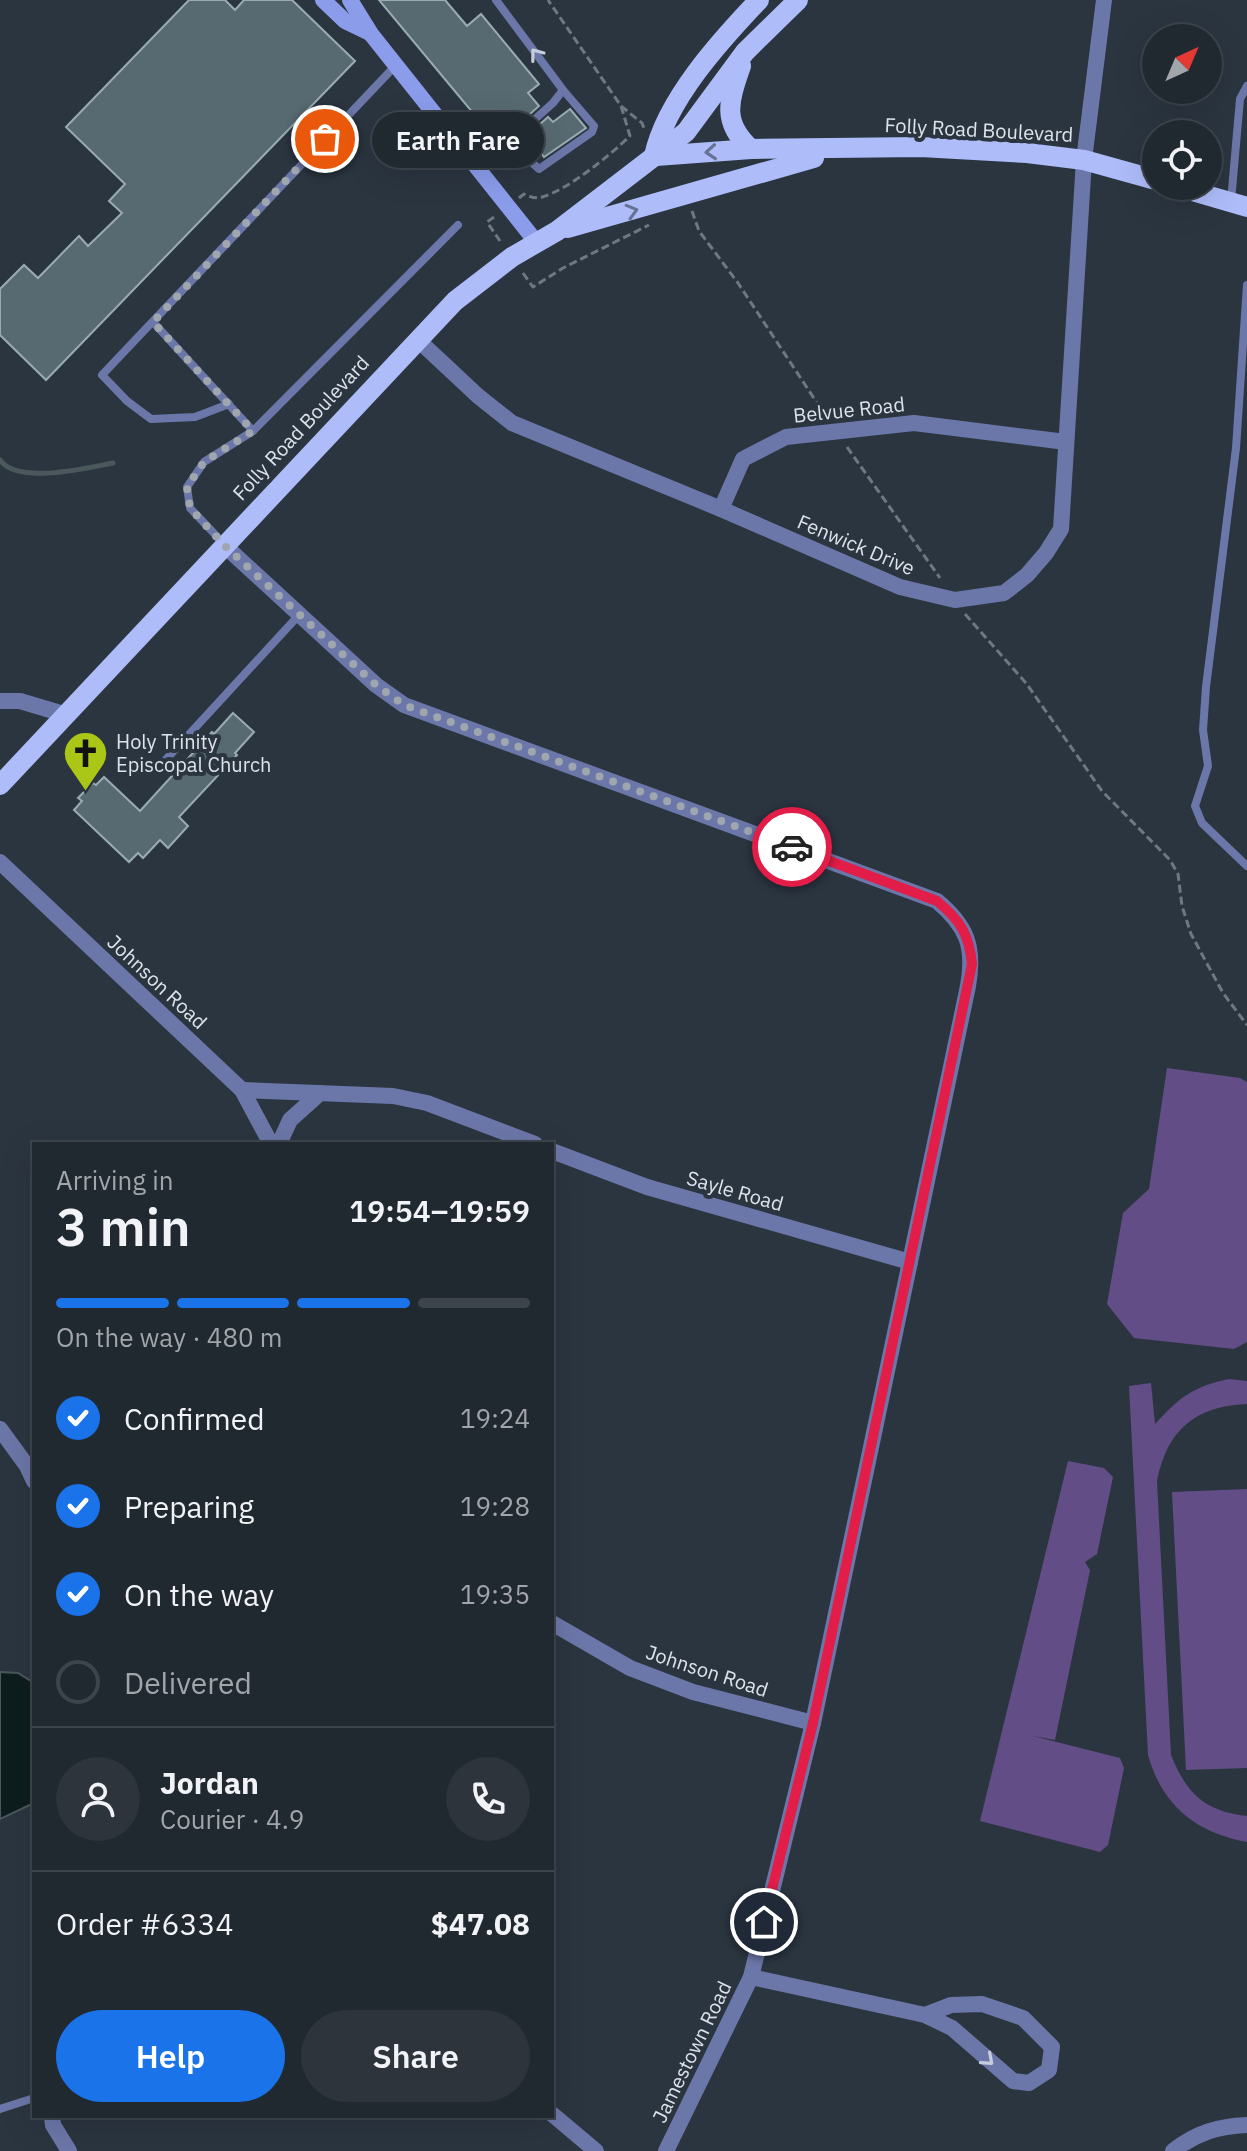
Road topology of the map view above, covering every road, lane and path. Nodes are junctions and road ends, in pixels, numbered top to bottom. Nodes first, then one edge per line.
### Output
1 (323, 0) edge
2 (350, 0) edge
3 (496, 0) edge
4 (548, 0) edge
5 (759, 0) edge
6 (798, 0) edge
7 (1104, 0) edge
8 (371, 34) junction
9 (745, 52) junction
10 (396, 65) junction
11 (1247, 86) edge
12 (563, 90) junction
13 (630, 136) dead end
14 (509, 142) junction
15 (751, 149) junction
16 (845, 150) junction
17 (654, 156) junction
18 (1084, 160) junction
19 (479, 169) junction
20 (1142, 176) edge
21 (1239, 205) edge
22 (692, 209) dead end
23 (458, 225) dead end
24 (557, 231) junction
25 (537, 243) junction
26 (1247, 285) edge
27 (153, 322) junction
28 (417, 339) junction
29 (229, 404) junction
30 (253, 431) junction
31 (836, 431) junction
32 (1066, 442) junction
33 (721, 509) junction
34 (225, 546) junction
35 (955, 600) junction
36 (299, 614) junction
37 (0, 701) edge
38 (67, 715) junction
39 (160, 766) dead end
40 (0, 785) edge
41 (0, 862) edge
42 (1247, 866) edge
43 (1247, 1025) edge
44 (242, 1090) junction
45 (320, 1093) junction
46 (270, 1142) edge
47 (280, 1142) edge
48 (530, 1142) edge
49 (554, 1152) edge
50 (910, 1262) junction
51 (0, 1429) edge
52 (32, 1477) edge
53 (554, 1624) edge
54 (813, 1723) junction
55 (751, 1977) junction
56 (925, 2015) junction
57 (32, 2099) edge
58 (0, 2109) edge
59 (554, 2116) edge
60 (52, 2118) edge
61 (1247, 2125) edge
62 (69, 2151) edge
63 (596, 2151) edge
64 (666, 2151) edge
65 (1173, 2151) edge

1 - 8 street
2 - 8 street
12 -> 3 lane
4 - 13 path
5 - 17 main road
6 - 9 main road
7 - 18 street, Fenwick Drive
8 - 10 street
9 - 15 main road
9 - 17 main road
10 - 19 street
10 - 27 lane
11 - 21 lane
12 - 14 lane
12 - 14 lane
14 - 19 lane
15 - 16 main road, Folly Road Boulevard
15 -> 17 main road, Folly Road Boulevard
16 - 18 main road, Folly Road Boulevard
24 -> 16 main road, Folly Road Boulevard
17 - 24 main road, Folly Road Boulevard
18 - 20 main road, Folly Road Boulevard
18 - 32 street, Fenwick Drive
19 - 25 street
22 - 31 path
23 - 30 lane
24 - 25 main road, Folly Road Boulevard
25 - 28 main road, Folly Road Boulevard
26 - 42 lane
27 - 29 lane
27 - 29 lane
28 - 33 street, Fenwick Drive
28 - 34 main road, Folly Road Boulevard
29 - 30 lane
30 - 34 lane
31 - 32 street, Belvue Road
31 - 33 street, Belvue Road
31 - 35 path
32 - 35 street, Fenwick Drive
33 - 35 street, Fenwick Drive
34 - 36 street, Jamestown Road
34 - 38 main road, Folly Road Boulevard
35 - 43 path
36 - 39 lane
36 - 50 street, Jamestown Road
37 - 38 street
38 - 40 main road, Folly Road Boulevard
41 - 44 street, Johnson Road
44 - 45 street
44 - 46 street, Johnson Road
45 - 47 street
45 - 48 street
49 - 50 street, Sayle Road
50 - 54 street, Jamestown Road
51 - 52 street
53 - 54 street, Johnson Road
54 - 55 street, Jamestown Road
55 - 56 street
55 - 64 street, Jamestown Road
56 -> 56 street
57 - 58 lane
59 - 63 street
60 - 62 street
61 - 65 street

